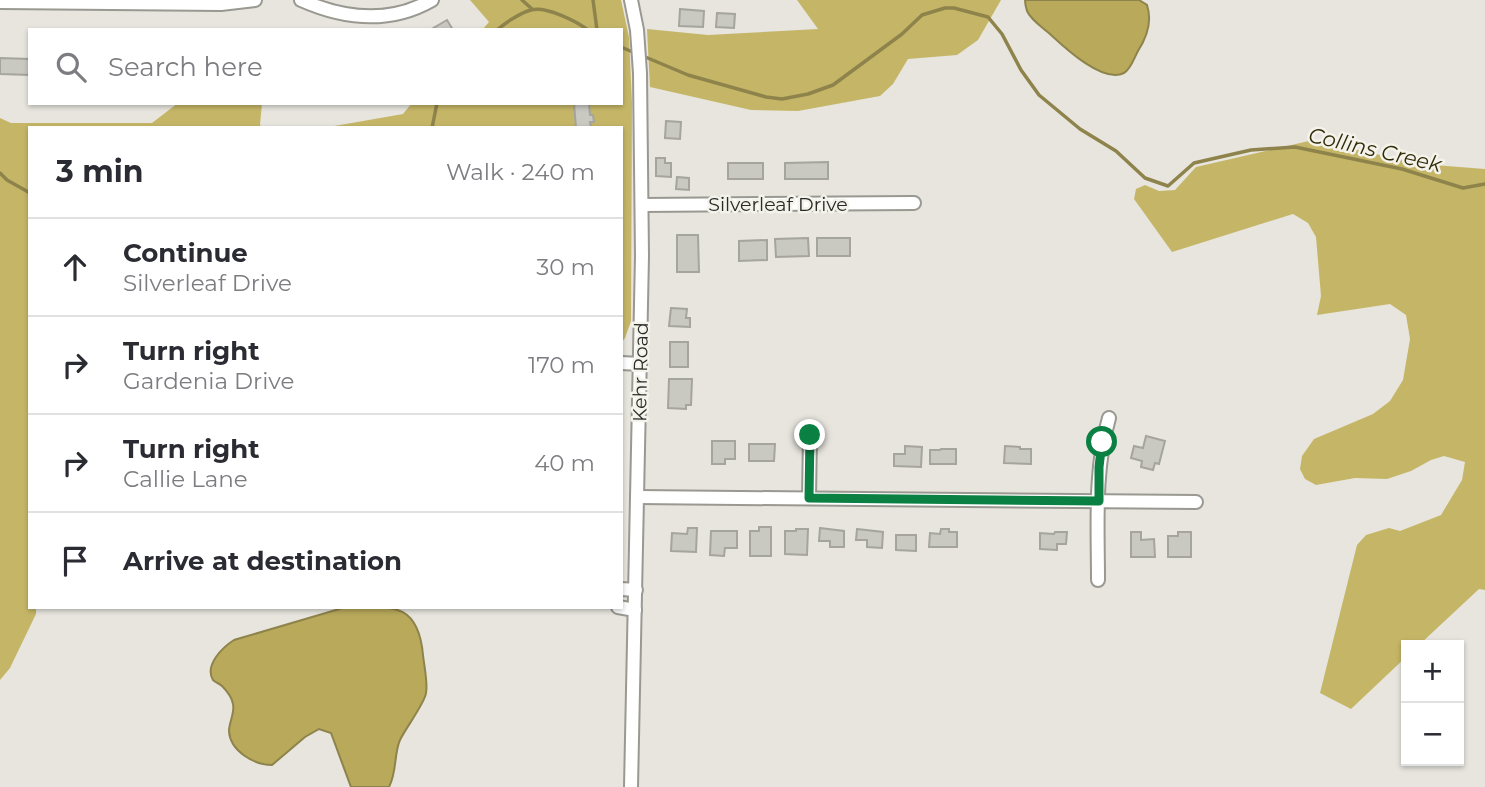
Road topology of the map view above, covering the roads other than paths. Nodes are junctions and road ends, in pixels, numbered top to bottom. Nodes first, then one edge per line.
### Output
1 (255, 0) edge
2 (301, 0) edge
3 (432, 0) edge
4 (631, 0) edge
5 (0, 2) edge
6 (914, 204) dead end
7 (642, 205) junction
8 (623, 363) edge
9 (640, 364) junction
10 (1109, 418) dead end
11 (810, 435) dead end
12 (637, 497) junction
13 (809, 498) junction
14 (1099, 501) junction
15 (1196, 502) dead end
16 (1098, 580) dead end
17 (623, 589) edge
18 (636, 590) junction
19 (623, 608) edge
20 (635, 610) junction
21 (631, 787) edge

1 - 5 street
2 - 3 street
4 - 7 street, Kehr Road
6 - 7 street, Silverleaf Drive
7 - 9 street, Kehr Road
8 - 9 street
9 - 12 street, Kehr Road
10 - 14 street
11 - 13 street
12 - 13 street
12 - 18 street, Kehr Road
13 - 14 street
14 - 15 street
14 - 16 street
17 - 18 street
18 - 20 street, Kehr Road
19 - 20 street
20 - 21 street, Kehr Road

